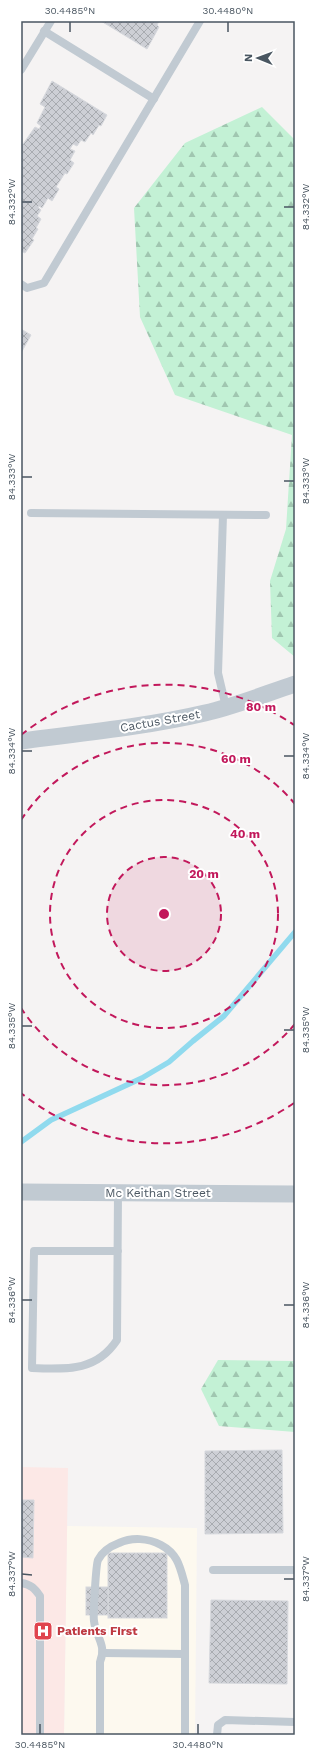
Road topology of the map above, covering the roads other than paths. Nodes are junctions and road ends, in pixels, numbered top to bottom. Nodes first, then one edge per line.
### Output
1 (51, 21) edge
2 (200, 21) edge
3 (44, 32) junction
4 (21, 70) edge
5 (154, 99) junction
6 (21, 284) edge
7 (31, 513) dead end
8 (223, 515) junction
9 (266, 515) dead end
10 (295, 684) edge
11 (226, 707) junction
12 (21, 741) edge
13 (21, 1192) edge
14 (118, 1193) junction
15 (295, 1194) edge
16 (118, 1251) junction
17 (213, 1570) dead end
18 (295, 1570) edge
19 (21, 1583) edge
20 (104, 1653) junction
21 (185, 1654) junction
22 (295, 1722) edge
23 (40, 1735) edge
24 (100, 1735) edge
25 (185, 1735) edge
26 (216, 1735) edge

1 - 3 lane
2 - 5 lane
3 - 4 lane
3 - 5 lane
5 - 6 lane
7 - 8 lane
8 - 9 lane
8 - 11 lane
10 - 11 street, Cactus Street
11 - 12 street, Cactus Street
13 - 14 street, Mc Keithan Street
14 - 15 street, Mc Keithan Street
14 - 16 lane
16 - 16 lane
17 - 18 lane
19 - 23 lane
20 - 21 lane
20 - 21 lane
20 - 24 lane
21 - 25 lane
22 - 26 lane

